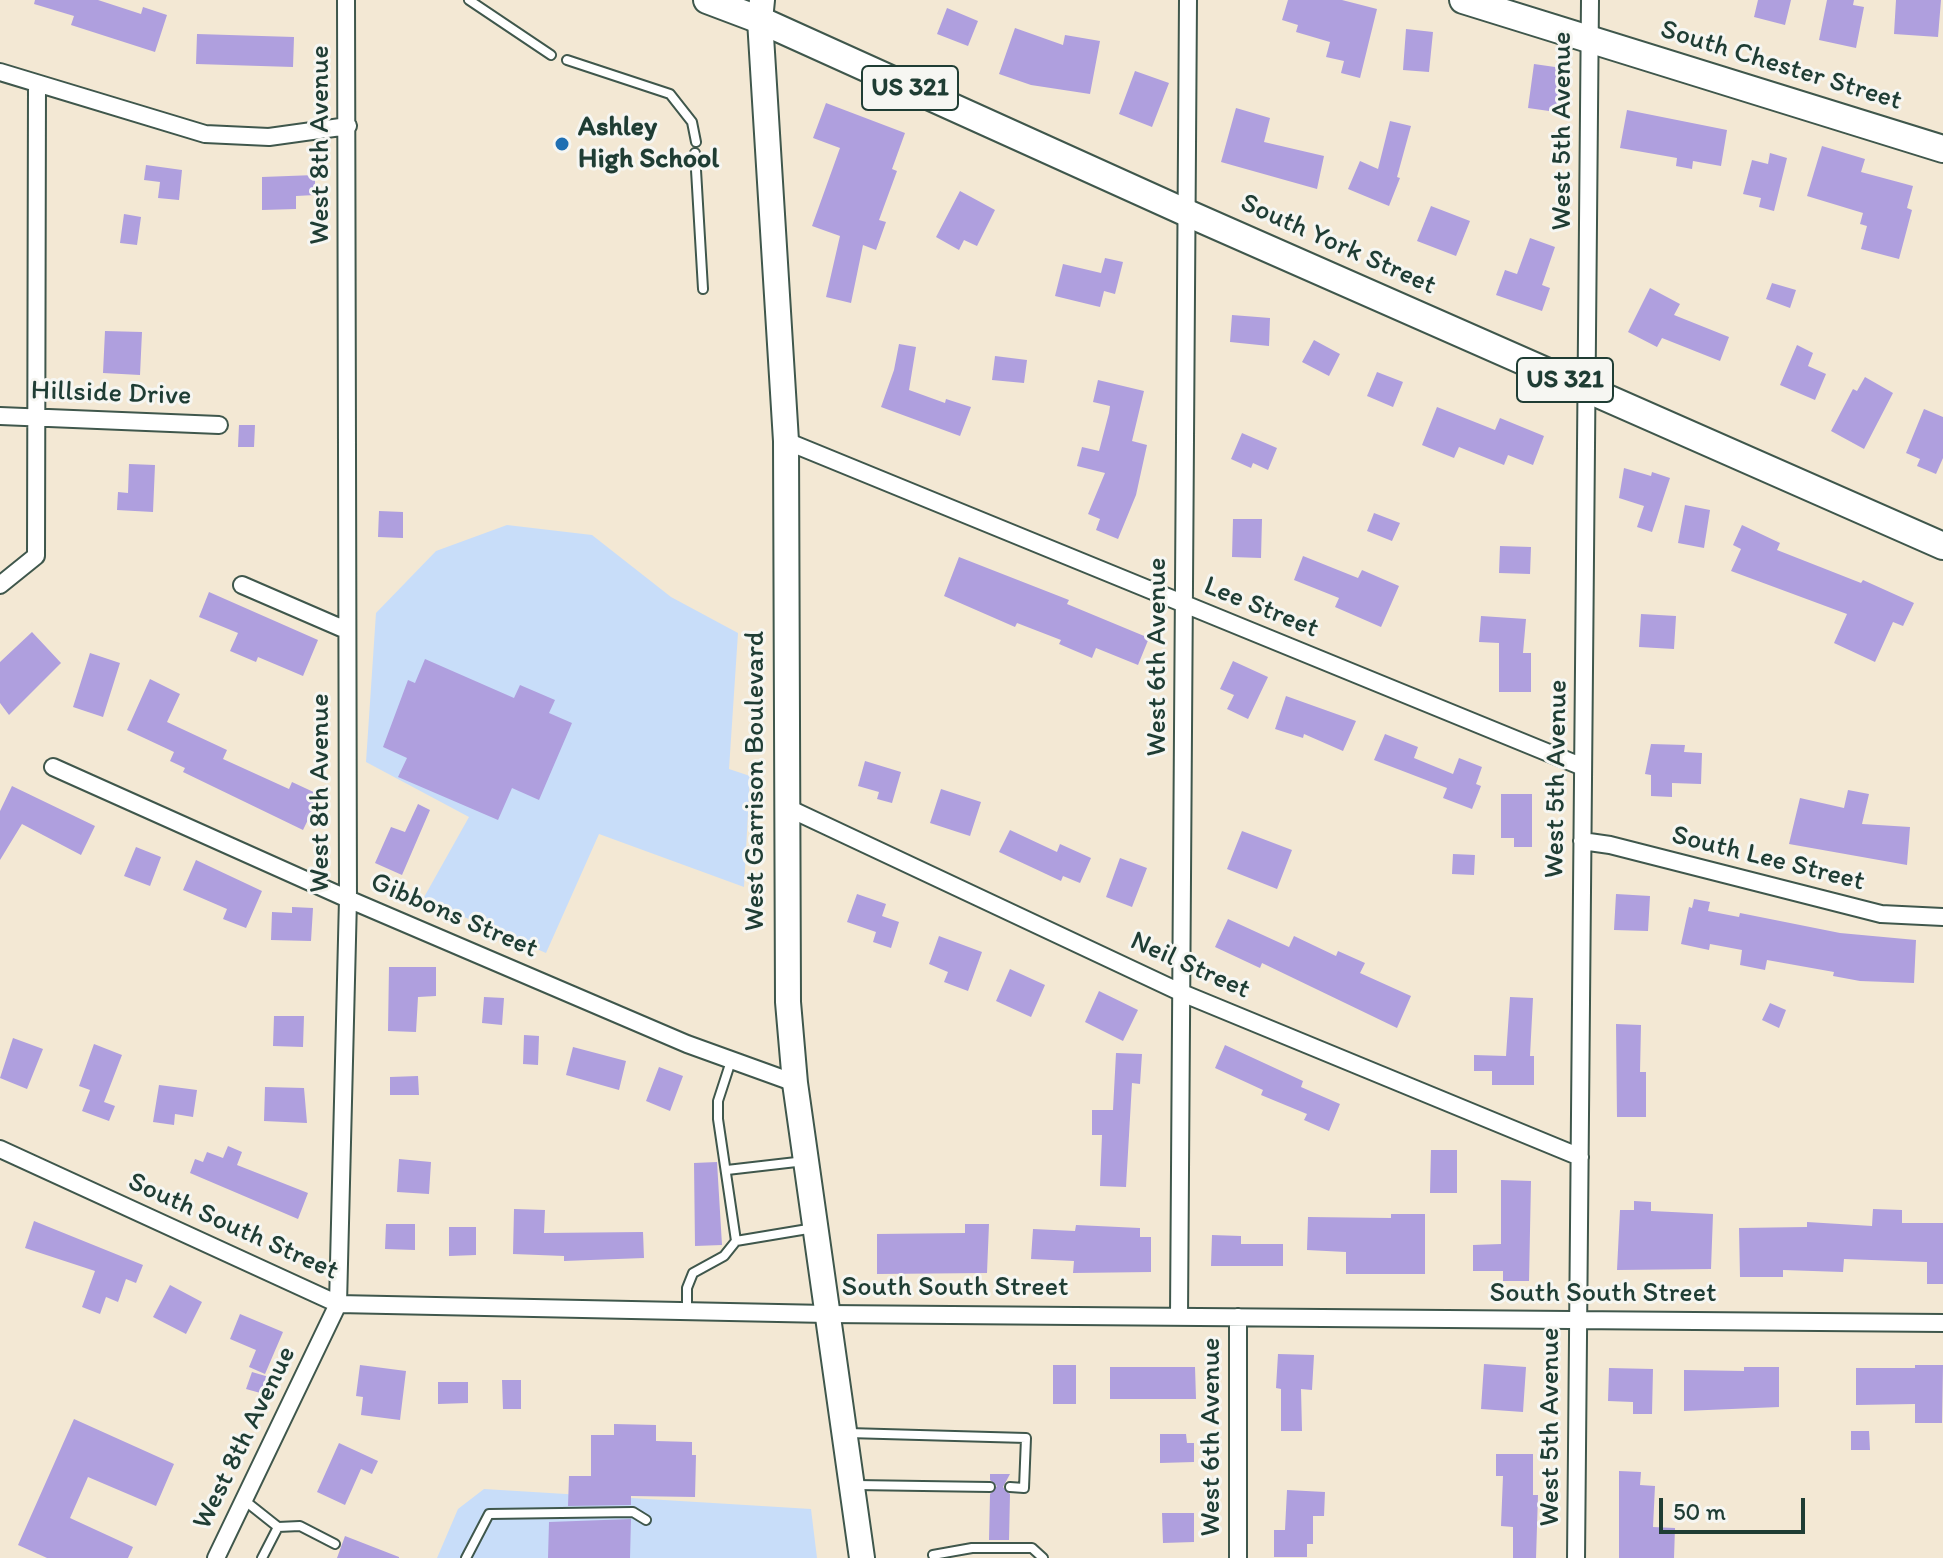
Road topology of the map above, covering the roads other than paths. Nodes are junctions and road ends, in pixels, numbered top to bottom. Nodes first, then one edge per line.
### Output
1 (346, 0) edge
2 (469, 0) edge
3 (707, 0) edge
4 (1188, 0) edge
5 (1463, 0) edge
6 (1590, 0) edge
7 (761, 10) edge
8 (1590, 41) junction
9 (551, 55) dead end
10 (567, 60) dead end
11 (0, 72) edge
12 (37, 84) junction
13 (348, 126) junction
14 (696, 142) dead end
15 (1943, 149) edge
16 (695, 153) dead end
17 (1187, 213) junction
18 (703, 289) dead end
19 (1586, 390) junction
20 (0, 416) edge
21 (39, 417) junction
22 (219, 425) dead end
23 (786, 441) junction
24 (1943, 546) edge
25 (0, 585) edge
26 (242, 585) dead end
27 (1184, 605) junction
28 (346, 630) junction
29 (53, 767) dead end
30 (1583, 767) junction
31 (786, 807) junction
32 (1582, 841) junction
33 (348, 899) junction
34 (1943, 917) edge
35 (1182, 993) junction
36 (731, 1060) junction
37 (795, 1083) junction
38 (0, 1149) edge
39 (1580, 1157) junction
40 (806, 1161) junction
41 (727, 1170) junction
42 (815, 1228) junction
43 (736, 1241) junction
44 (338, 1304) junction
45 (687, 1311) junction
46 (827, 1314) junction
47 (1179, 1315) junction
48 (1238, 1317) junction
49 (1578, 1320) junction
50 (1943, 1323) edge
51 (843, 1433) junction
52 (851, 1485) junction
53 (990, 1487) dead end
54 (1010, 1487) dead end
55 (244, 1500) junction
56 (646, 1520) dead end
57 (278, 1527) junction
58 (335, 1544) dead end
59 (933, 1555) dead end
60 (216, 1558) edge
61 (262, 1558) edge
62 (466, 1558) edge
63 (862, 1558) edge
64 (1043, 1558) edge
65 (1238, 1558) edge
66 (1576, 1558) edge

1 - 13 street, West 8th Avenue
2 - 9 lane
3 - 7 main road, South York Street / US 321
4 - 17 street, West 6th Avenue
5 - 8 main road, South Chester Street
6 - 8 street, West 5th Avenue
7 - 17 main road, South York Street / US 321
7 - 23 main road, West Garrison Boulevard
8 - 15 main road, South Chester Street
8 - 19 street, West 5th Avenue
10 - 14 lane
11 - 12 street
12 - 13 street
12 - 21 street
13 - 28 street, West 8th Avenue
16 - 18 lane
17 - 19 main road, South York Street / US 321
17 - 27 street, West 6th Avenue
19 - 24 main road, South York Street / US 321
19 - 30 street, West 5th Avenue
20 - 21 street, Hillside Drive
21 - 22 street, Hillside Drive
21 - 25 street
23 - 27 street, Lee Street
23 - 31 main road, West Garrison Boulevard
26 - 28 street
27 - 30 street, Lee Street
27 - 35 street, West 6th Avenue
28 - 33 street, West 8th Avenue
29 - 33 street, Gibbons Street
30 - 32 street, West 5th Avenue
31 - 35 street, Neil Street
31 - 37 main road, West Garrison Boulevard
32 - 34 street, South Lee Street
32 - 39 street, West 5th Avenue
33 - 36 street, Gibbons Street
33 - 44 street, West 8th Avenue
35 - 39 street, Neil Street
35 - 47 street, West 6th Avenue
36 - 37 street, Gibbons Street
36 - 41 lane
37 - 40 main road, West Garrison Boulevard
38 - 44 street, South South Street
39 - 49 street, West 5th Avenue
40 - 41 lane
40 - 42 main road, West Garrison Boulevard
41 - 43 lane
42 - 43 lane
42 - 46 main road, West Garrison Boulevard
43 - 45 lane
44 - 45 street, South South Street
44 - 55 street, West 8th Avenue
45 - 46 street, South South Street
46 - 47 street, South South Street
46 - 51 main road, West Garrison Boulevard
47 - 48 street, South South Street
48 - 49 street, South South Street
48 - 65 street, West 6th Avenue
49 - 50 street, South South Street
49 - 66 street, West 5th Avenue
51 - 52 main road, West Garrison Boulevard
51 - 54 lane
52 - 53 lane
52 - 63 main road, West Garrison Boulevard
55 - 57 lane
55 - 60 street, West 8th Avenue
56 - 62 lane
57 - 58 lane
57 - 61 lane
59 - 64 lane

